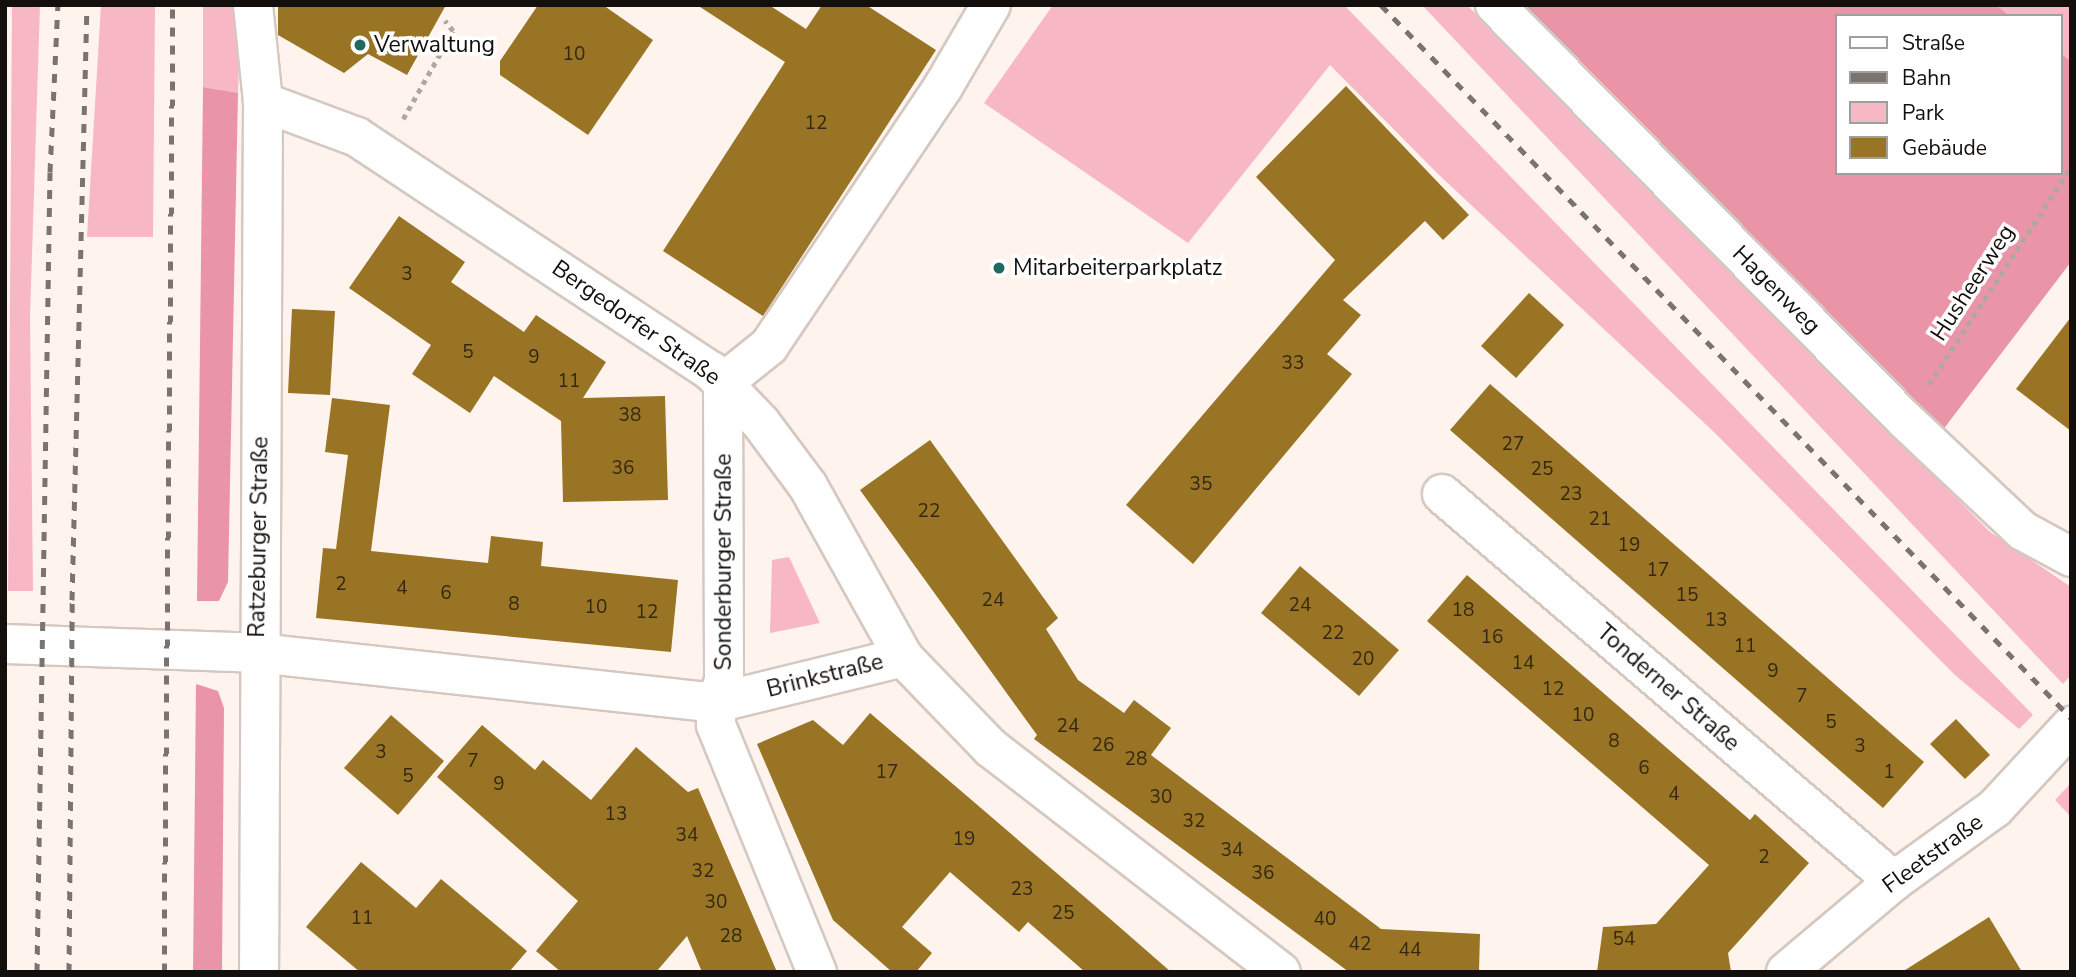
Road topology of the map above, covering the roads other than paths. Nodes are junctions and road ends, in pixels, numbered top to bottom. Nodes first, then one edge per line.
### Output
1 (253, 5) edge
2 (991, 5) edge
3 (1495, 5) edge
4 (263, 102) junction
5 (723, 383) junction
6 (1442, 494) dead end
7 (2071, 557) edge
8 (5, 644) edge
9 (257, 653) junction
10 (903, 657) junction
11 (716, 703) junction
12 (2071, 726) edge
13 (1894, 881) junction
14 (259, 972) edge
15 (817, 972) edge
16 (1281, 972) edge
17 (1786, 972) edge

1 - 4 street, Ratzeburger Straße
2 - 5 street
3 - 7 street, Hagenweg
4 - 5 street, Bergedorfer Straße
4 - 9 street, Ratzeburger Straße
5 - 10 street, Bergedorfer Straße
5 - 11 street, Sonderburger Straße
6 - 13 street, Tonderner Straße
8 - 9 street, Brinkstraße
9 - 11 street, Brinkstraße
9 - 14 street, Ratzeburger Straße
10 - 11 street, Brinkstraße
10 - 16 street, Brinkstraße
11 - 15 street, Sonderburger Straße
12 - 13 street, Fleetstraße
13 - 17 street, Fleetstraße

